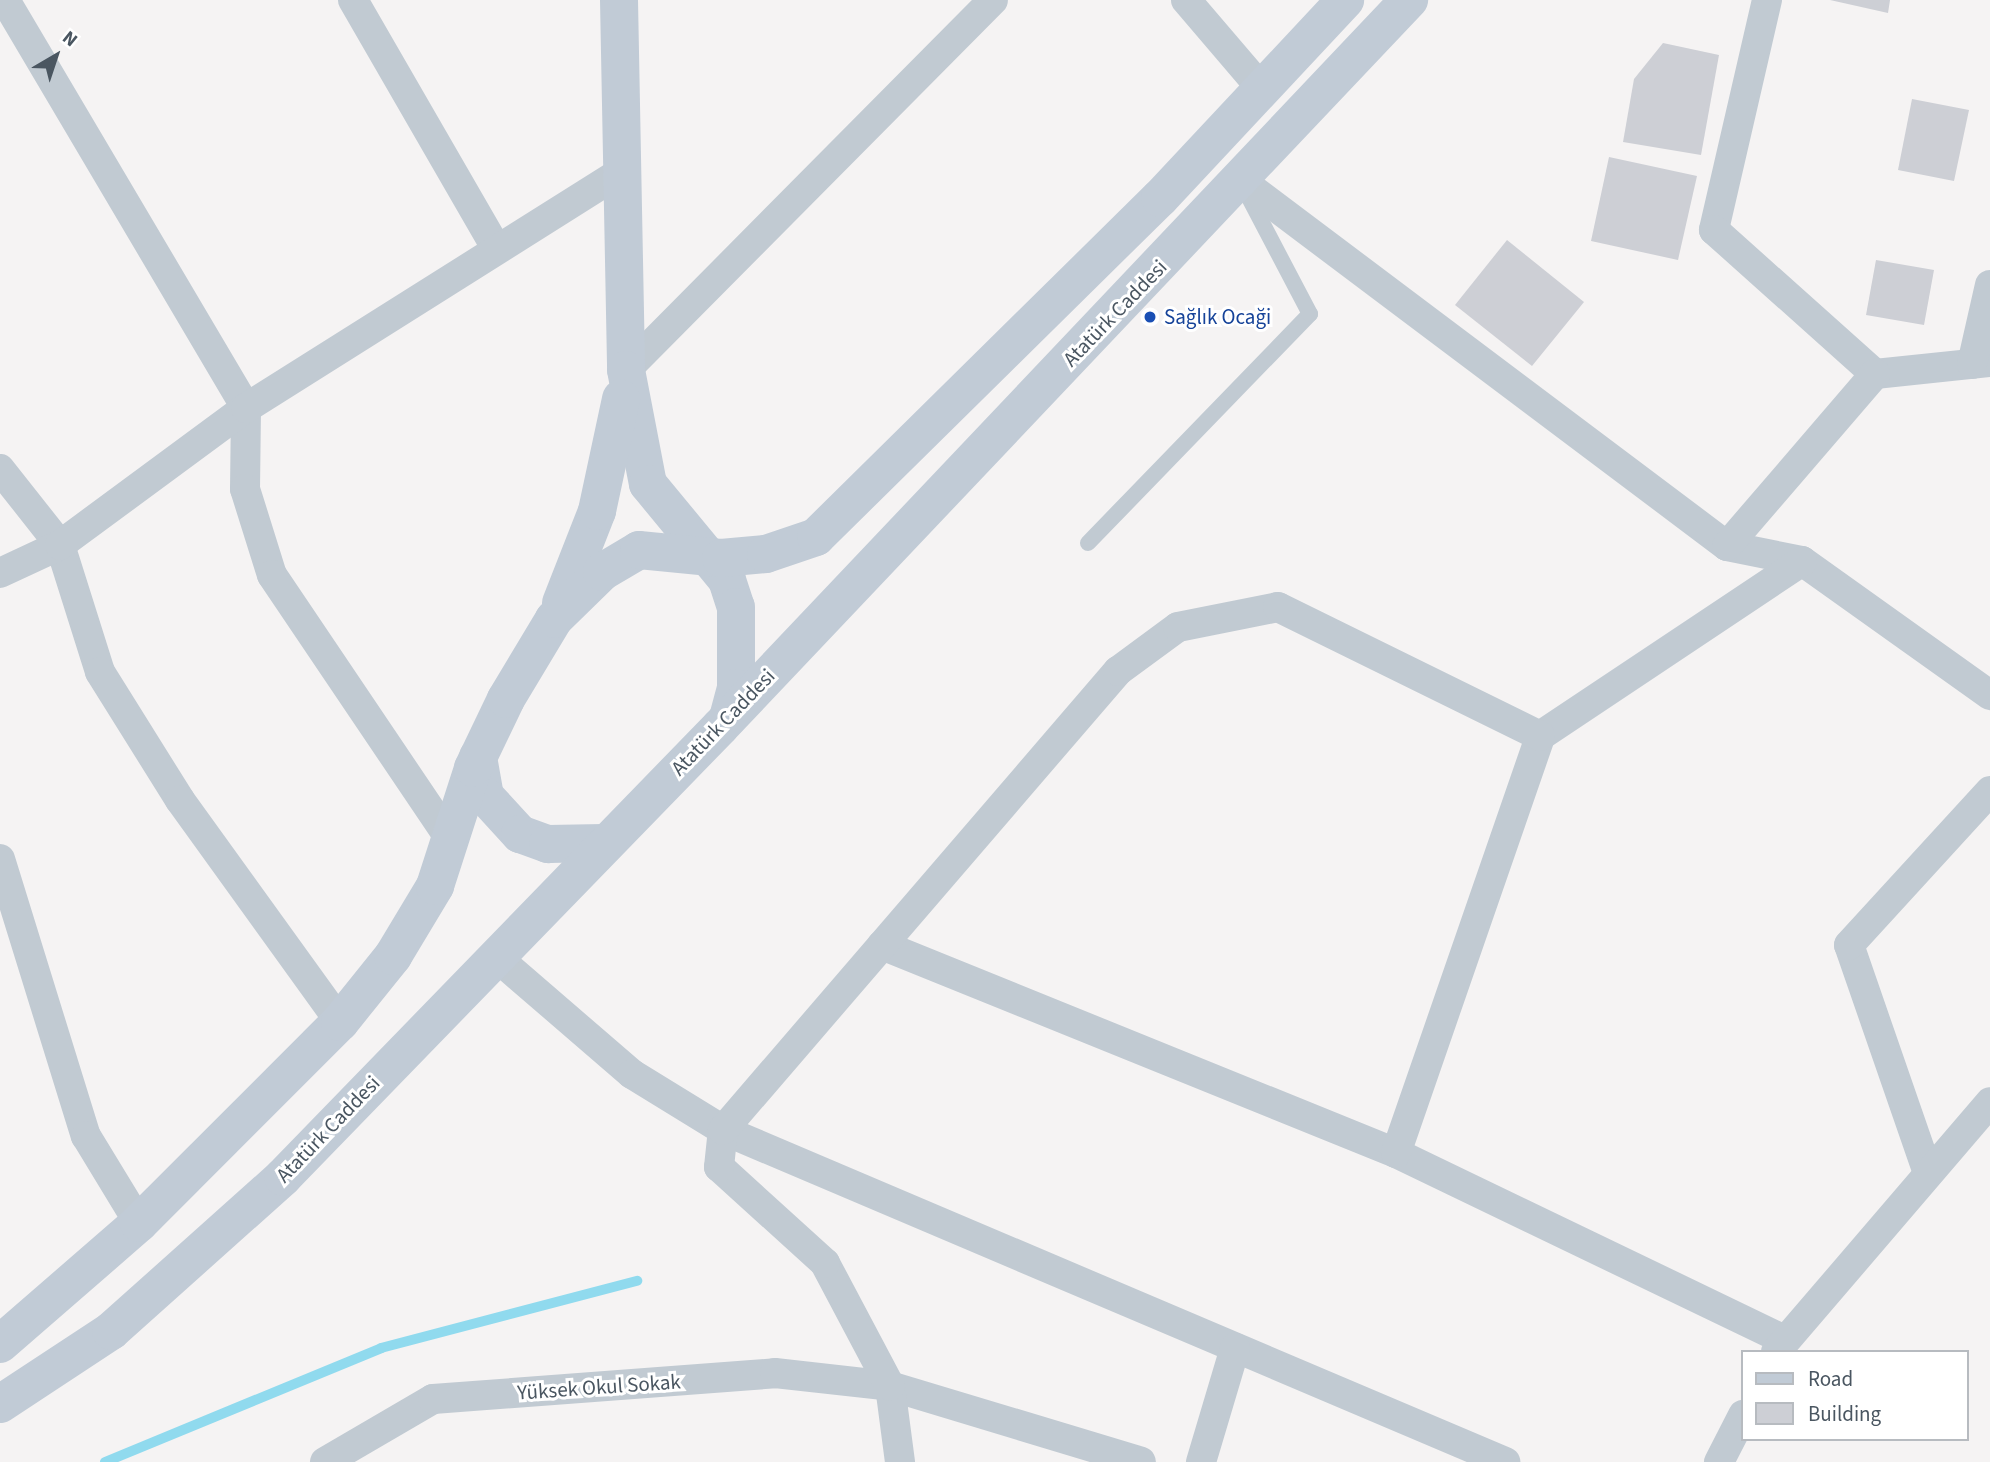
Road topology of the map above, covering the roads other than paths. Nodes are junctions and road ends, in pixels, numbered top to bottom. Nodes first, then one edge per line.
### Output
1 (5, 0) edge
2 (353, 0) edge
3 (619, 0) edge
4 (993, 0) edge
5 (1186, 0) edge
6 (1345, 0) edge
7 (1409, 0) edge
8 (1767, 0) edge
9 (1262, 89) junction
10 (622, 172) junction
11 (1241, 180) junction
12 (495, 246) junction
13 (1990, 285) edge
14 (1981, 363) edge
15 (625, 370) junction
16 (1875, 374) junction
17 (246, 408) junction
18 (0, 469) edge
19 (1088, 543) dead end
20 (60, 545) junction
21 (1727, 546) junction
22 (706, 555) junction
23 (1802, 561) junction
24 (0, 573) edge
25 (554, 619) junction
26 (1990, 695) edge
27 (728, 718) junction
28 (1540, 736) junction
29 (478, 757) junction
30 (1990, 791) edge
31 (450, 839) junction
32 (604, 842) junction
33 (0, 859) edge
34 (882, 944) junction
35 (494, 955) junction
36 (340, 1022) junction
37 (1990, 1101) edge
38 (723, 1129) junction
39 (1396, 1153) junction
40 (1928, 1173) junction
41 (139, 1223) junction
42 (0, 1344) edge
43 (1780, 1345) edge
44 (1235, 1348) junction
45 (890, 1386) junction
46 (0, 1404) edge
47 (1742, 1417) edge
48 (332, 1460) edge
49 (900, 1462) edge
50 (1142, 1462) edge
51 (1201, 1462) edge
52 (1505, 1462) edge
53 (1718, 1462) edge

1 - 17 street
2 - 12 street
3 - 10 main road
4 - 15 street
5 - 9 street
6 - 9 main road
7 - 11 main road, Atatürk Caddesi
8 - 16 street
9 - 22 main road
10 - 12 street
10 - 15 main road
11 - 19 lane
11 - 21 street
11 - 27 main road, Atatürk Caddesi
12 - 17 street
13 - 14 street
14 - 16 street
15 - 22 main road
15 - 25 main road
16 - 21 street
17 - 20 street
17 - 31 street
18 - 20 street
20 - 24 street
20 - 36 street
21 - 23 street
22 - 25 main road
22 - 27 main road
23 - 26 street
23 - 28 street
25 - 29 main road
27 - 32 main road, Atatürk Caddesi
28 - 34 street
28 - 39 street
29 - 31 main road
29 - 32 main road
30 - 40 street
31 - 36 main road
32 - 35 main road, Atatürk Caddesi
33 - 41 street
34 - 38 street
34 - 39 street
35 - 38 street
35 - 46 main road, Atatürk Caddesi
36 - 41 main road
37 - 40 street
38 - 44 street
38 - 45 street
39 - 43 street
40 - 43 street
41 - 42 main road
44 - 51 street
44 - 52 street
45 - 48 street, Yüksek Okul Sokak
45 - 49 street
45 - 50 street, Yüksek Okul Sokak
47 - 53 street

